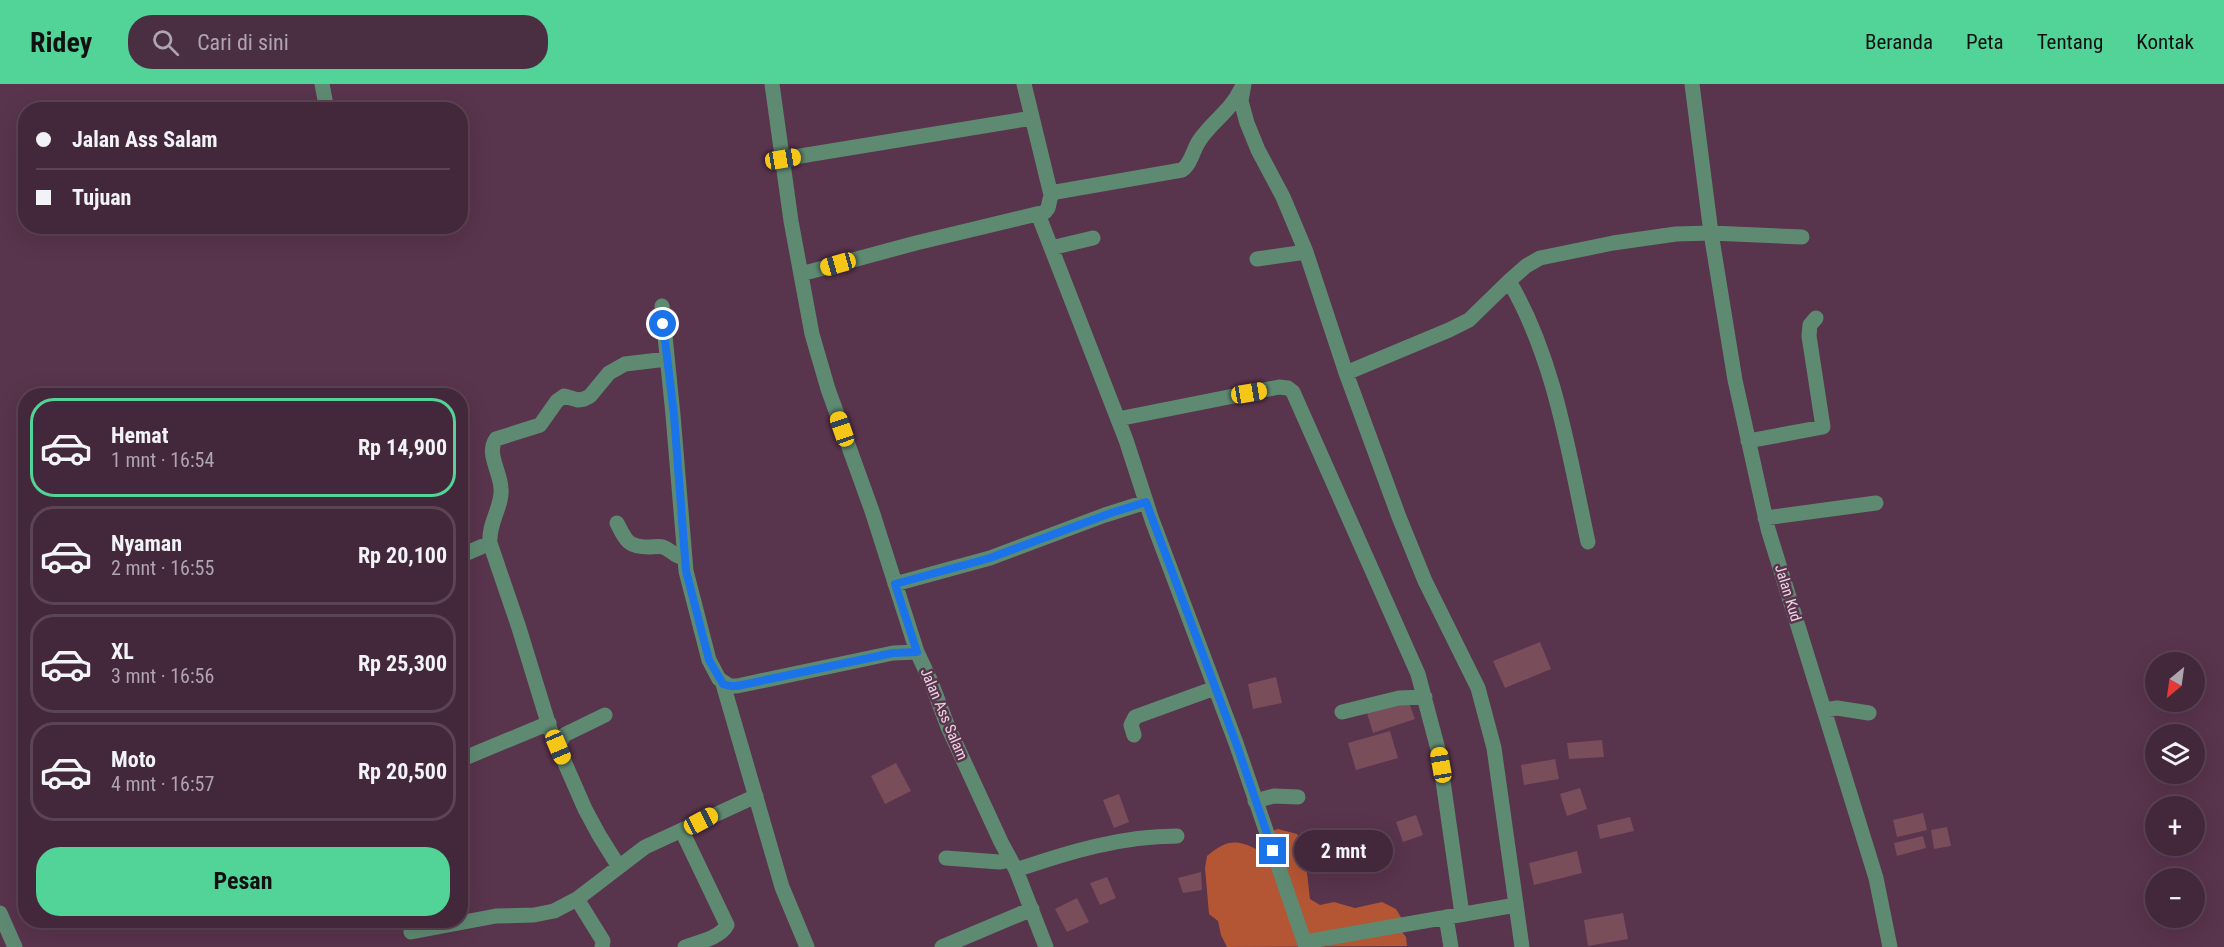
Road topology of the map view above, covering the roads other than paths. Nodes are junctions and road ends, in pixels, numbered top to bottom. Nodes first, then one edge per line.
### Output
1 (333, 84) edge
2 (772, 84) edge
3 (1024, 84) edge
4 (1692, 84) edge
5 (1243, 86) edge
6 (324, 97) edge
7 (1032, 118) junction
8 (783, 159) junction
9 (1051, 195) junction
10 (1038, 214) junction
11 (1712, 233) junction
12 (1802, 237) dead end
13 (1093, 238) dead end
14 (1051, 248) junction
15 (1306, 252) junction
16 (1257, 259) dead end
17 (801, 274) junction
18 (1509, 281) junction
19 (662, 306) dead end
20 (1816, 318) dead end
21 (667, 359) junction
22 (1346, 373) junction
23 (1118, 419) junction
24 (1748, 441) junction
25 (1146, 502) junction
26 (1876, 503) dead end
27 (1765, 518) junction
28 (617, 523) dead end
29 (1588, 542) dead end
30 (490, 543) junction
31 (468, 553) edge
32 (685, 558) junction
33 (895, 584) junction
34 (917, 652) junction
35 (723, 684) junction
36 (1215, 688) junction
37 (1425, 697) junction
38 (1825, 710) junction
39 (1342, 712) dead end
40 (1869, 712) dead end
41 (604, 716) dead end
42 (549, 723) junction
43 (1134, 735) dead end
44 (558, 747) junction
45 (468, 757) edge
46 (756, 796) junction
47 (1298, 797) dead end
48 (1255, 801) junction
49 (682, 831) junction
50 (1177, 836) dead end
51 (946, 858) dead end
52 (1013, 865) junction
53 (619, 867) junction
54 (577, 899) junction
55 (1516, 905) junction
56 (1032, 909) junction
57 (0, 913) edge
58 (1462, 914) junction
59 (1446, 917) junction
60 (468, 921) edge
61 (432, 928) edge
62 (411, 932) dead end
63 (1306, 945) edge
64 (15, 947) edge
65 (602, 947) edge
66 (685, 947) edge
67 (807, 947) edge
68 (942, 947) edge
69 (1046, 947) edge
70 (1451, 947) edge
71 (1522, 947) edge
72 (1890, 947) edge

1 - 6 street
2 - 8 street
3 - 7 street
4 - 11 street, Jalan Kud
5 - 9 street
5 - 15 street
7 - 8 street
7 - 9 street
8 - 17 street
9 - 10 street
10 - 14 street
10 - 17 street
11 - 12 street
11 - 18 street
11 - 24 street, Jalan Kud
13 - 14 street
14 - 23 street
15 - 16 street
15 - 22 street
17 - 33 street
18 - 22 street
18 - 29 street
19 - 21 street
20 - 24 street
21 - 30 street
21 - 32 street
22 - 55 street
23 - 25 street
23 - 37 street
24 - 27 street, Jalan Kud
25 - 33 street
25 - 36 street
26 - 27 street
27 - 38 street, Jalan Kud
28 - 32 street
30 - 31 street
30 - 42 street
32 - 35 street
33 - 34 street
34 - 35 street, Jalan Ass Salam
34 - 52 street, Jalan Ass Salam
35 - 46 street
36 - 43 street
36 - 48 street
37 - 39 street
37 - 58 street
38 - 40 street
38 - 72 street, Jalan Kud
41 - 44 street
42 - 44 street
42 - 45 street
44 - 53 street
46 - 49 street
46 - 67 street
47 - 48 street
48 - 63 street
49 - 53 street
49 - 66 street
50 - 52 street
51 - 52 street
52 - 56 street, Jalan Ass Salam
53 - 54 street
54 - 60 street
54 - 65 street
55 - 58 street
55 - 71 street
56 - 68 street
56 - 69 street, Jalan Ass Salam
57 - 64 street
58 - 59 street
59 - 63 street
59 - 70 street
61 - 62 street

